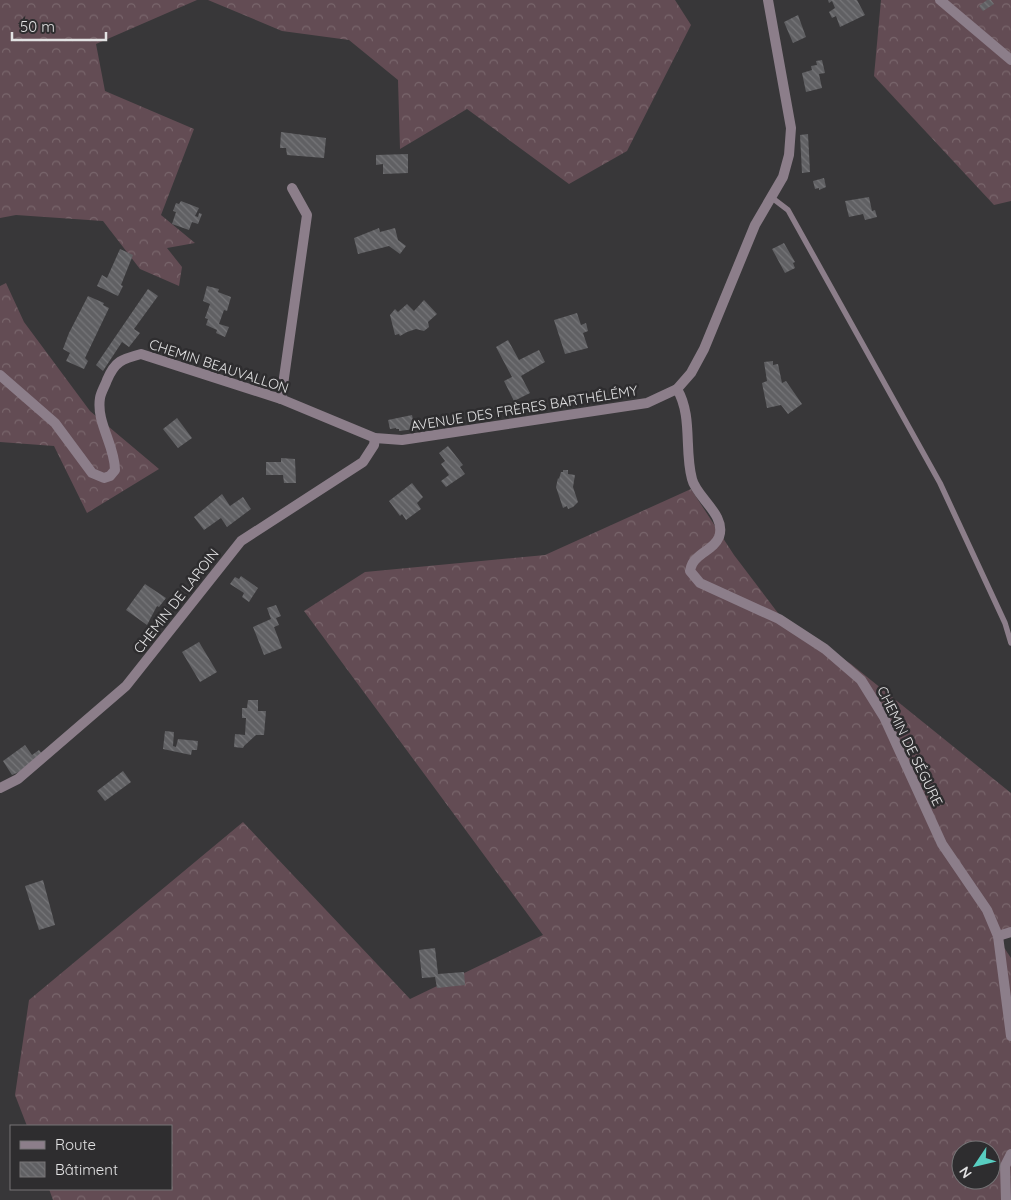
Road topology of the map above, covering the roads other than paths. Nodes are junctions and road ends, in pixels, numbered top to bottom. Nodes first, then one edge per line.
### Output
1 (768, 0) edge
2 (940, 0) edge
3 (1011, 60) edge
4 (292, 188) dead end
5 (771, 197) junction
6 (0, 375) edge
7 (678, 388) junction
8 (281, 399) junction
9 (374, 438) junction
10 (1011, 643) edge
11 (0, 788) edge
12 (1011, 932) edge
13 (998, 936) junction
14 (1011, 1036) edge
15 (1011, 1154) edge
16 (1006, 1200) edge

1 - 5 street, AVENUE DES FRÈRES BARTHÉLÉMY
2 - 3 street
4 - 8 street
5 - 7 street, AVENUE DES FRÈRES BARTHÉLÉMY
5 - 10 lane
6 - 8 street, CHEMIN BEAUVALLON
7 - 9 street, AVENUE DES FRÈRES BARTHÉLÉMY
7 - 13 street, CHEMIN DE SÉGURE
8 - 9 street, CHEMIN BEAUVALLON
9 - 11 street, CHEMIN DE LAROIN
12 - 13 street
13 - 14 street, CHEMIN DE SÉGURE
15 - 16 street

